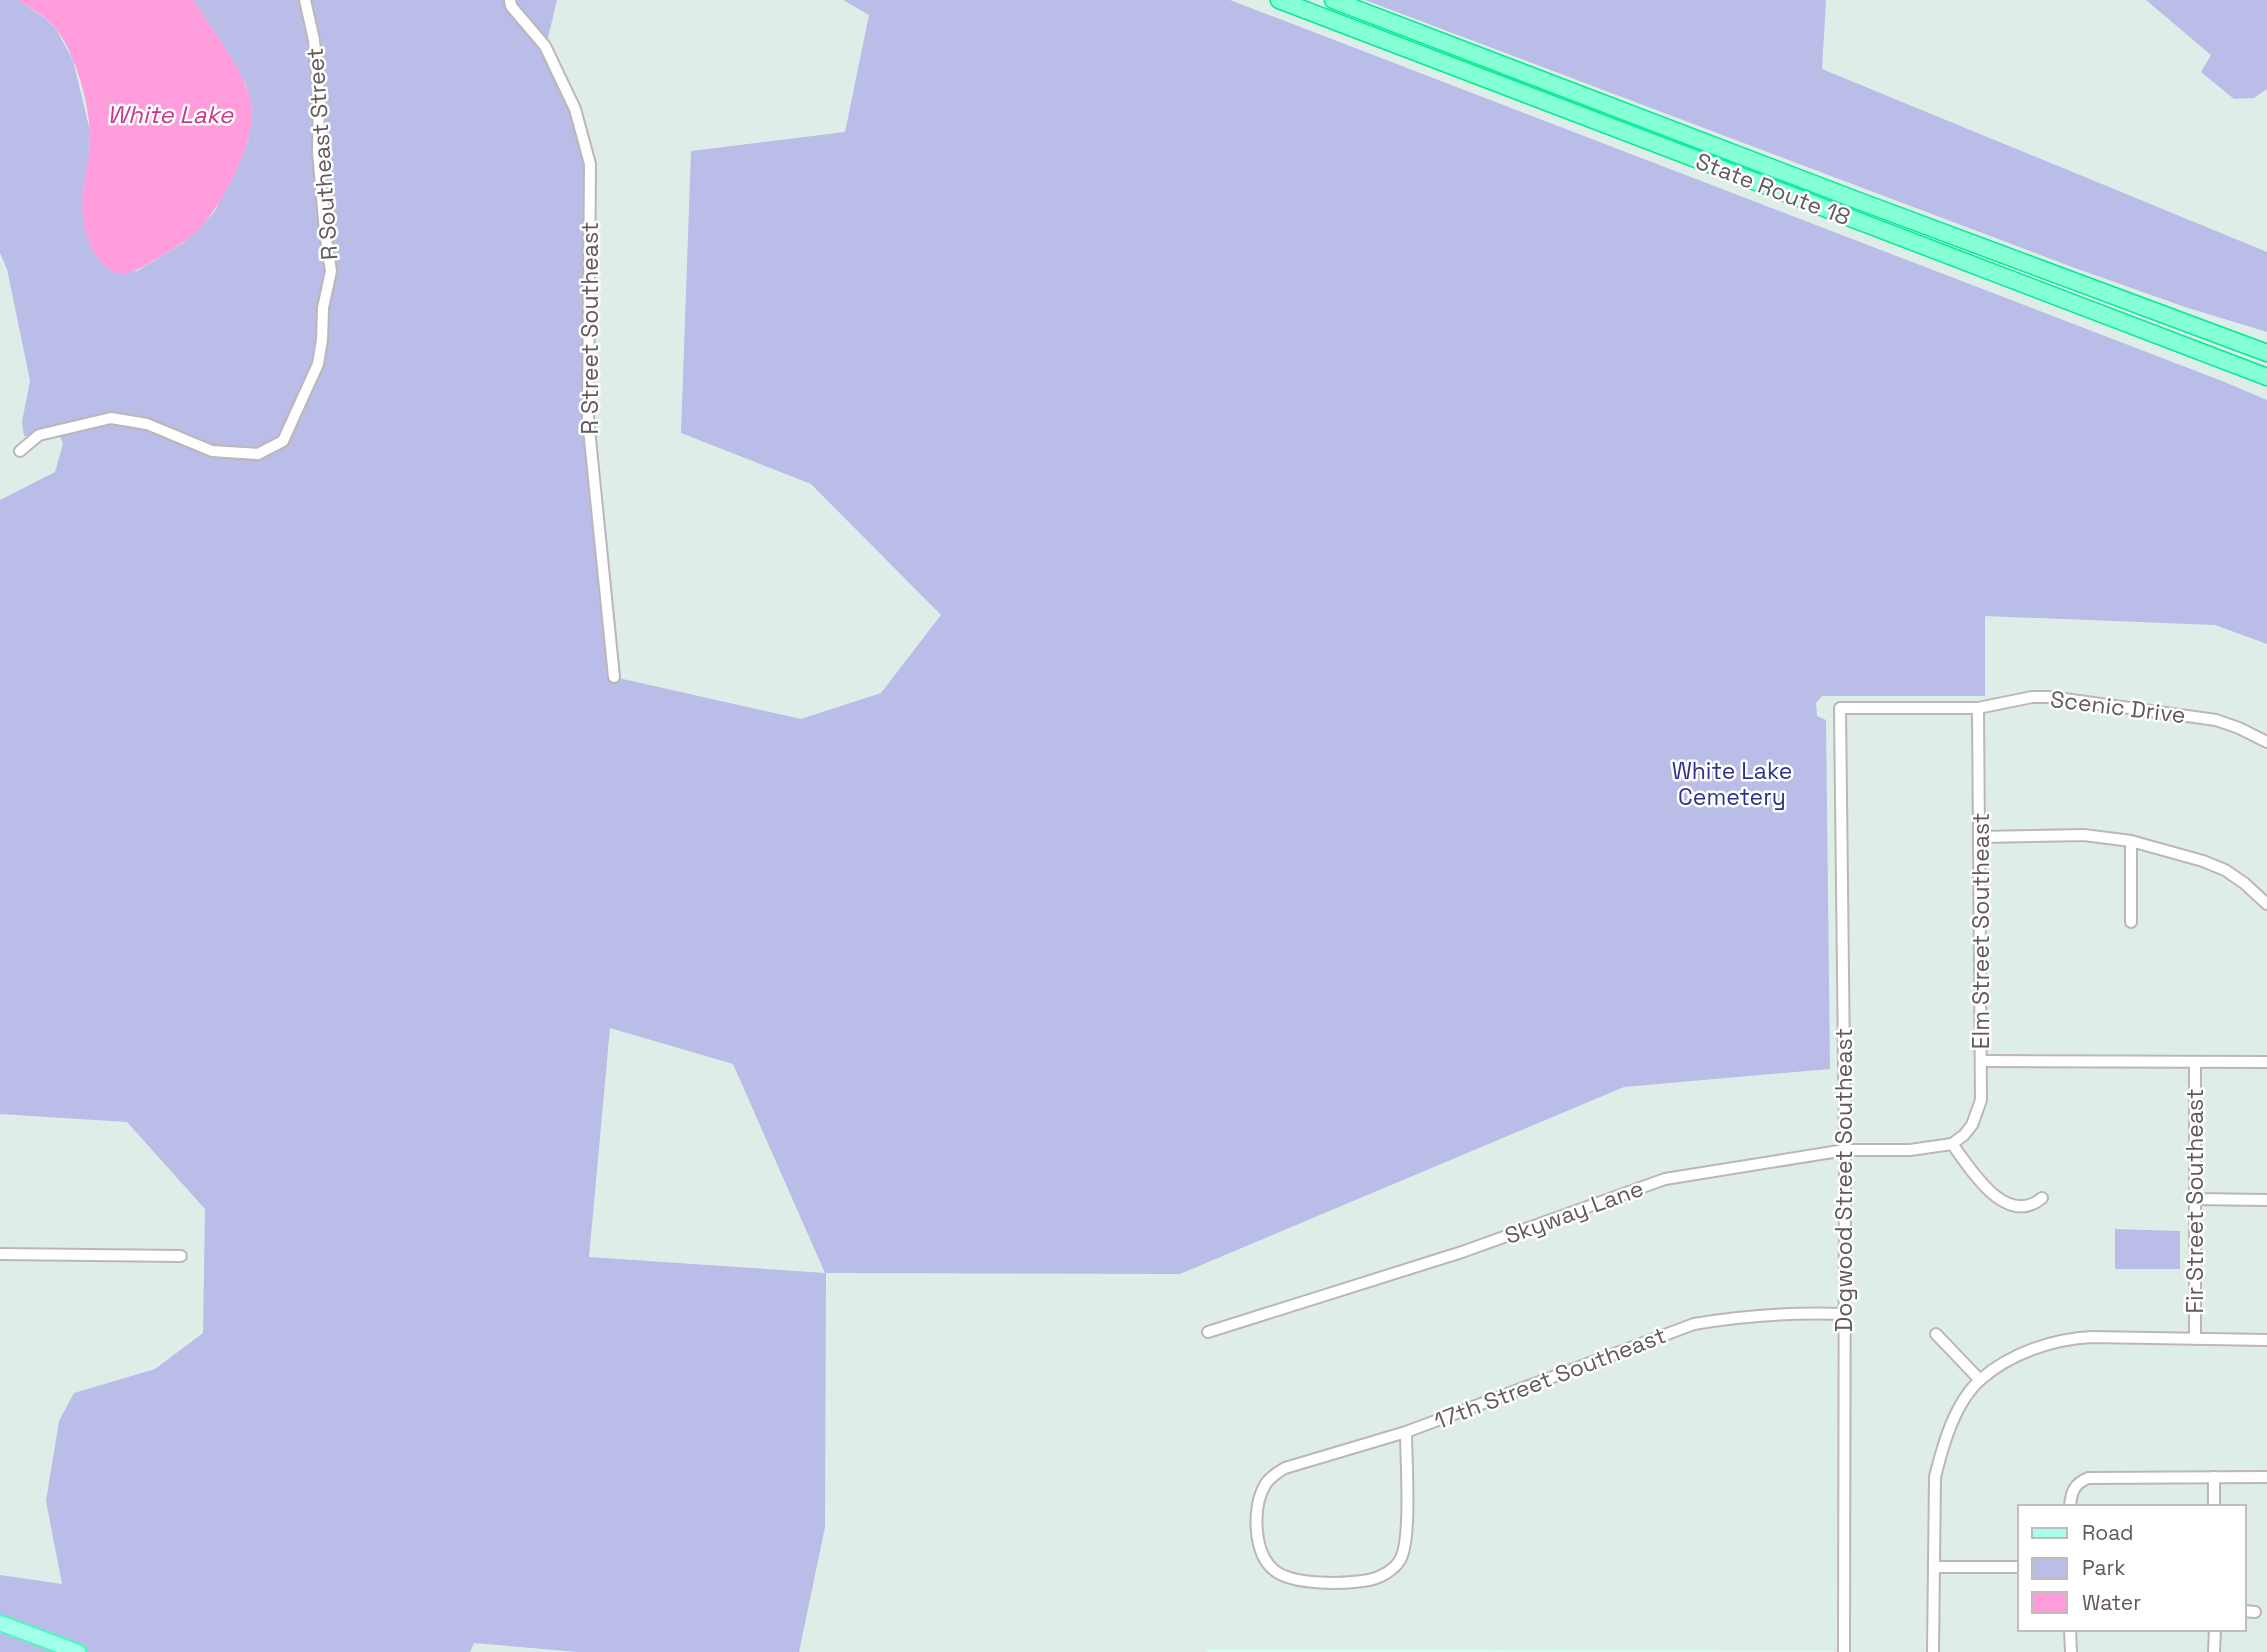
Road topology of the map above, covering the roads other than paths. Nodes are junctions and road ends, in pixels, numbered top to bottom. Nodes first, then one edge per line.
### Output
1 (305, 0) edge
2 (510, 0) edge
3 (1279, 0) edge
4 (1333, 0) edge
5 (2267, 353) edge
6 (2267, 377) edge
7 (20, 451) dead end
8 (614, 677) dead end
9 (1840, 708) joint
10 (1978, 708) junction
11 (2267, 742) edge
12 (1980, 837) junction
13 (2131, 841) junction
14 (2267, 904) edge
15 (2131, 922) dead end
16 (1982, 1061) junction
17 (2195, 1062) junction
18 (2267, 1062) edge
19 (1952, 1144) junction
20 (1845, 1150) junction
21 (2042, 1198) dead end
22 (2194, 1199) junction
23 (2267, 1200) edge
24 (0, 1254) edge
25 (181, 1256) dead end
26 (1845, 1314) junction
27 (1208, 1332) dead end
28 (1936, 1334) dead end
29 (2195, 1339) junction
30 (2267, 1340) edge
31 (1980, 1380) junction
32 (1406, 1432) junction
33 (2214, 1477) junction
34 (2267, 1477) edge
35 (2070, 1505) edge
36 (2214, 1505) edge
37 (1934, 1567) junction
38 (2018, 1567) edge
39 (0, 1623) edge
40 (2070, 1631) edge
41 (2215, 1631) edge
42 (78, 1652) edge
43 (1844, 1652) edge
44 (1933, 1652) edge
45 (2071, 1652) edge
46 (2214, 1652) edge

1 - 7 street, R Southeast Street
2 - 8 street, R Street Southeast
3 - 6 highway, State Route 18
4 - 5 highway, State Route 18
9 - 10 street, Scenic Drive
9 - 20 street, Dogwood Street Southeast
10 - 11 street, Scenic Drive
10 - 12 street, Elm Street Southeast
12 - 13 street
12 - 16 street, Elm Street Southeast
13 - 14 street
13 - 15 street
16 - 17 street
16 - 19 street, Elm Street Southeast
17 - 18 street
17 - 22 street, Fir Street Southeast
19 - 20 street, Skyway Lane
19 - 21 street
20 - 26 street, Dogwood Street Southeast
20 - 27 street, Skyway Lane
22 - 23 street
22 - 29 street, Fir Street Southeast
24 - 25 street
26 - 32 street, 17th Street Southeast
26 - 43 street, Dogwood Street Southeast
28 - 31 street
29 - 30 street
29 - 31 street
31 - 37 street
32 - 32 street, 17th Street Southeast
33 - 34 street
33 - 35 street
33 - 36 street
37 - 38 street
37 - 44 street
39 - 42 main road
40 - 45 street
41 - 46 street

